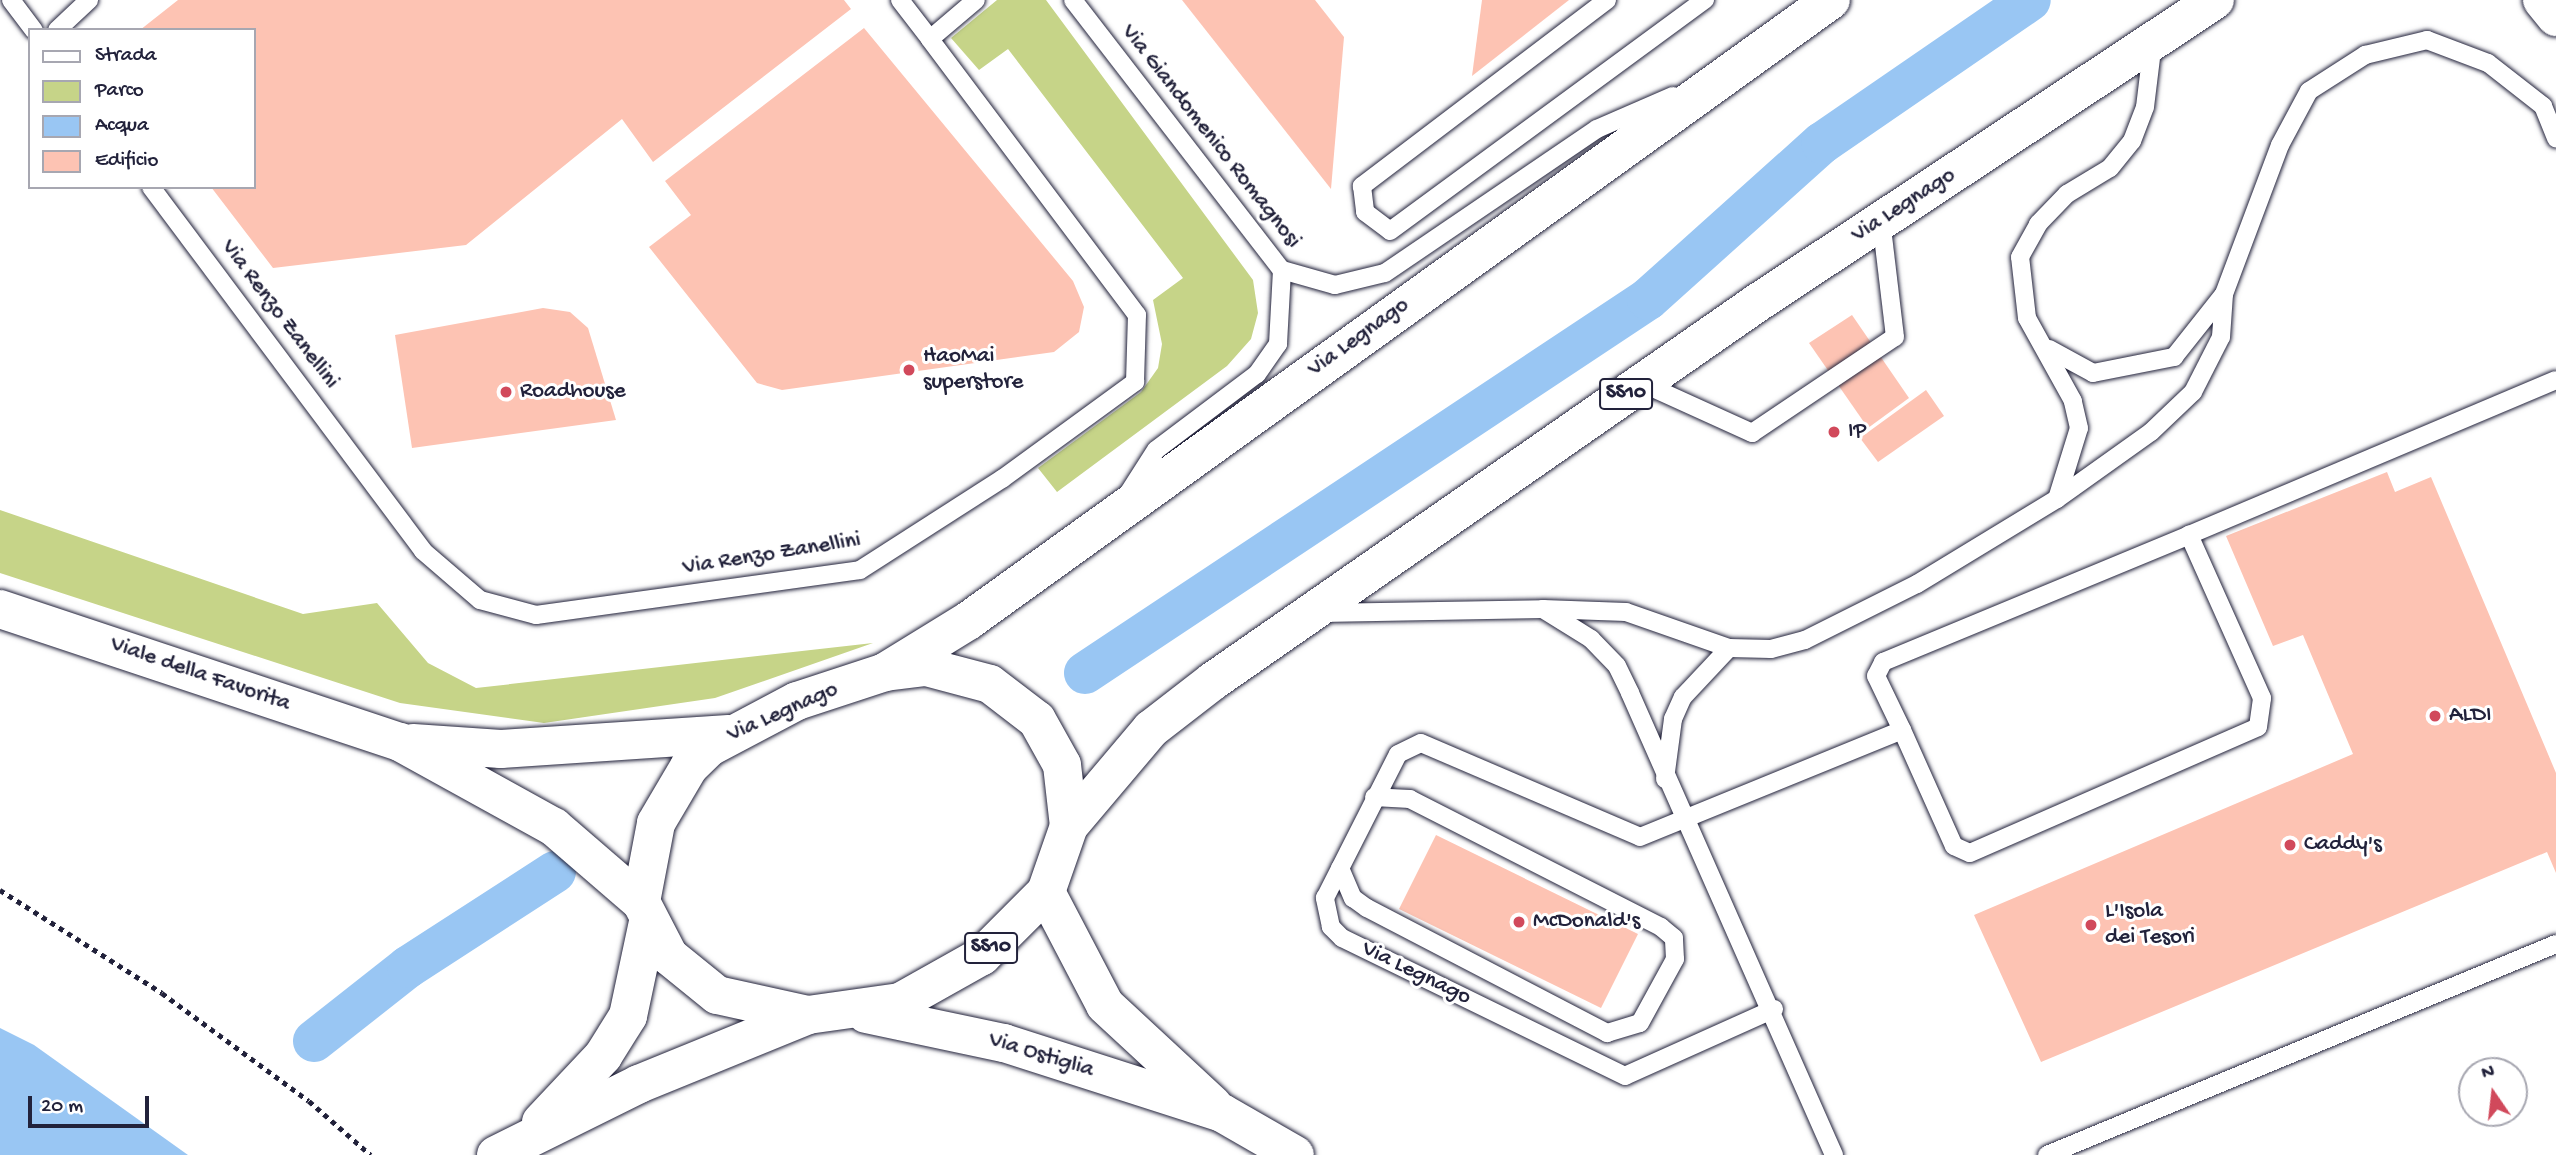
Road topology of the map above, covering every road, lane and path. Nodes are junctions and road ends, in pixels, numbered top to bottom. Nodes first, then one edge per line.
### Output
1 (10, 0) edge
2 (89, 0) edge
3 (900, 0) edge
4 (976, 0) edge
5 (1073, 0) edge
6 (1607, 0) edge
7 (1705, 0) edge
8 (1831, 0) edge
9 (2215, 0) edge
10 (2542, 0) edge
11 (2556, 17) edge
12 (32, 28) edge
13 (59, 28) edge
14 (930, 39) junction
15 (2154, 41) junction
16 (1728, 72) junction
17 (2556, 138) edge
18 (152, 189) edge
19 (1881, 220) junction
20 (1282, 270) junction
21 (2224, 294) junction
22 (2042, 344) junction
23 (2556, 380) edge
24 (1642, 383) junction
25 (2057, 499) junction
26 (1115, 514) junction
27 (2189, 535) junction
28 (1543, 608) junction
29 (0, 609) edge
30 (1311, 613) junction
31 (1729, 648) junction
32 (885, 672) junction
33 (1902, 730) junction
34 (729, 734) junction
35 (400, 742) junction
36 (1665, 779) junction
37 (1374, 797) junction
38 (1685, 822) junction
39 (1069, 826) junction
40 (1340, 869) junction
41 (0, 890) edge
42 (1046, 892) junction
43 (644, 912) junction
44 (2556, 944) edge
45 (1774, 1009) junction
46 (857, 1012) junction
47 (808, 1015) junction
48 (1222, 1113) junction
49 (511, 1147) edge
50 (370, 1155) edge
51 (1295, 1155) edge
52 (1834, 1155) edge
53 (2046, 1155) edge

1 - 12 lane
2 - 13 lane
3 - 14 lane, Via Renzo Zanellini
4 - 14 lane
5 - 20 lane, Via Giandomenico Romagnosi
6 - 7 lane
8 - 16 main road, Via Legnago / SS10
9 - 15 main road, Via Legnago / SS10
10 - 11 main road
14 - 18 lane, Via Renzo Zanellini
15 - 19 main road, Via Legnago / SS10
15 - 22 lane
16 - 20 lane
16 - 26 main road, Via Legnago / SS10
17 - 21 lane
19 - 24 main road, Via Legnago / SS10
19 - 24 lane
20 - 26 lane
21 - 22 lane
21 - 25 lane
22 - 25 lane
23 - 27 lane
24 - 30 main road, Via Legnago / SS10
25 - 31 lane
26 - 32 main road, Via Legnago / SS10
27 - 33 lane
27 - 33 lane
28 - 30 lane
28 - 31 lane
28 - 36 lane
29 - 35 main road, Viale della Favorita
30 - 39 main road, Via Legnago / SS10
31 - 36 lane
32 - 34 main road, Via Legnago / SS10
32 - 39 main road, Via Legnago / SS10
33 - 38 lane, Via Legnago
34 - 35 main road, Viale della Favorita
34 - 43 main road, Via Legnago / SS10
35 - 43 main road, Viale della Favorita
36 - 38 lane
37 - 38 lane, Via Legnago
37 - 40 lane, Via Legnago
37 - 40 lane
38 - 45 lane
39 - 42 main road, Via Legnago / SS10
40 - 45 lane, Via Legnago
41 - 50 path
42 - 46 main road, Via Legnago / SS10
42 - 48 main road, Via Ostiglia
43 - 47 main road, Via Legnago / SS10
43 - 49 main road, Via Legnago
44 - 53 lane
45 - 52 lane
46 - 47 main road, Via Legnago / SS10
46 - 48 main road, Via Ostiglia
47 - 49 main road, Via Legnago
48 - 51 main road, Via Ostiglia

